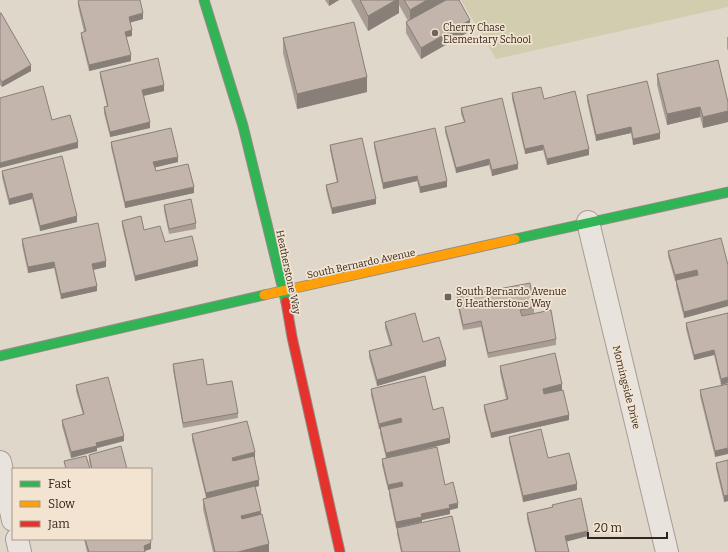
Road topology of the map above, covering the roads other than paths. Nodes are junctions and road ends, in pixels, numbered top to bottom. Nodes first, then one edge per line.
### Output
1 (204, 0) edge
2 (728, 192) edge
3 (588, 222) junction
4 (284, 290) junction
5 (0, 356) edge
6 (0, 462) edge
7 (12, 516) edge
8 (17, 540) edge
9 (20, 552) edge
10 (340, 552) edge
11 (667, 552) edge

1 - 4 street, Heatherstone Way
2 - 3 street, South Bernardo Avenue
3 - 4 street, South Bernardo Avenue
3 - 11 street, Morningside Drive
4 - 5 street, South Bernardo Avenue
4 - 10 street, Heatherstone Way
6 - 7 street
8 - 9 street

